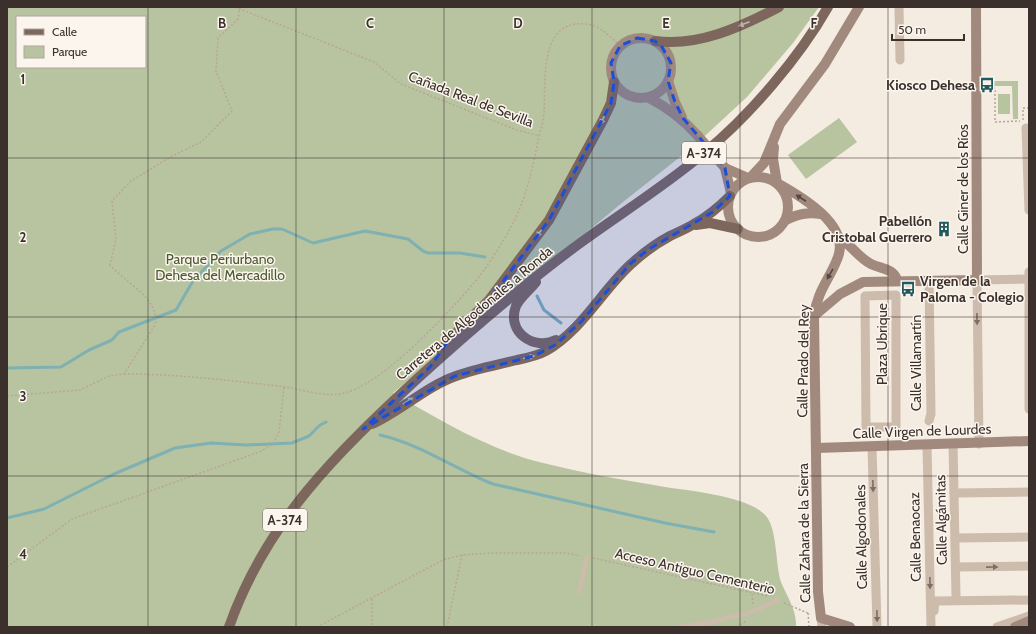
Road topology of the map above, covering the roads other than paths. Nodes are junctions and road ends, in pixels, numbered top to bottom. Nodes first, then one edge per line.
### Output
1 (779, 7) edge
2 (828, 7) edge
3 (859, 7) edge
4 (899, 7) edge
5 (976, 7) edge
6 (655, 41) junction
7 (900, 60) dead end
8 (668, 81) junction
9 (614, 82) junction
10 (649, 98) junction
11 (683, 118) junction
12 (1026, 128) road end
13 (774, 142) junction
14 (723, 165) junction
15 (750, 178) junction
16 (778, 183) junction
17 (731, 195) junction
18 (1029, 210) edge
19 (821, 214) junction
20 (786, 220) junction
21 (694, 225) junction
22 (738, 229) junction
23 (840, 237) junction
24 (548, 267) junction
25 (1029, 277) edge
26 (897, 280) junction
27 (977, 280) junction
28 (929, 281) junction
29 (814, 316) junction
30 (564, 338) junction
31 (430, 367) junction
32 (1029, 409) edge
33 (929, 421) dead end
34 (866, 427) joint
35 (363, 429) junction
36 (1029, 441) edge
37 (953, 444) junction
38 (979, 444) junction
39 (927, 446) junction
40 (872, 447) junction
41 (817, 448) junction
42 (1029, 492) edge
43 (954, 493) junction
44 (1029, 537) edge
45 (955, 538) junction
46 (587, 557) road end
47 (1029, 566) edge
48 (956, 567) junction
49 (579, 592) dead end
50 (1029, 595) edge
51 (956, 596) junction
52 (930, 598) junction
53 (777, 600) road end
54 (1029, 600) edge
55 (1029, 616) edge
56 (1029, 621) edge
57 (821, 622) edge
58 (229, 627) edge
59 (681, 627) edge
60 (850, 627) edge
61 (877, 627) edge
62 (933, 627) edge
63 (998, 627) edge
64 (1015, 627) edge

1 -> 6 main road
2 - 24 main road, Carretera de Algodonales a Ronda / A-374
3 - 13 street
4 - 7 street
5 - 27 street, Calle Giner de los Ríos
6 - 8 street
6 - 9 street
8 - 10 street
8 - 11 street
9 - 10 street
9 -> 31 main road
10 - 11 street
11 - 14 street, bridge
12 - 18 street
13 - 15 street
13 - 16 street
14 - 15 street
14 - 17 street
15 - 16 street
15 - 17 street
19 -> 16 street
16 - 20 street
17 - 21 main road
17 - 22 street
19 - 20 street
19 - 23 street
20 - 22 street
21 - 22 main road
21 - 30 main road
23 - 26 street
23 -> 29 street, Calle Prado del Rey
24 - 30 main road
24 - 31 main road, Carretera de Algodonales a Ronda / A-374
25 - 27 street
25 - 32 street
26 - 28 street
26 - 29 street
27 - 28 street
27 -> 38 street, Calle Giner de los Ríos
28 - 33 street, Calle Villamartín
29 - 41 street, Calle Prado del Rey
35 -> 30 main road
31 - 35 main road, Carretera de Algodonales a Ronda / A-374
34 - 34 street, Plaza Ubrique
35 - 58 main road, Carretera de Algodonales a Ronda / A-374
36 - 38 street, Calle Virgen de Lourdes
37 - 38 street, Calle Virgen de Lourdes
37 - 39 street, Calle Virgen de Lourdes
37 - 43 street, Calle Algámitas
39 - 40 street, Calle Virgen de Lourdes
39 -> 52 street, Calle Benaocaz
40 - 41 street, Calle Virgen de Lourdes
40 -> 61 street, Calle Algodonales
41 - 57 street, Calle Zahara de la Sierra
42 - 43 street
43 - 45 street, Calle Algámitas
44 - 45 street
45 - 48 street, Calle Algámitas
46 - 49 lane
48 -> 47 street
48 - 51 street, Calle Algámitas
50 - 51 street
51 - 52 street
52 - 62 street, Calle Benaocaz
53 - 59 lane
54 - 62 street
55 - 63 street
56 - 64 street
57 - 60 street

